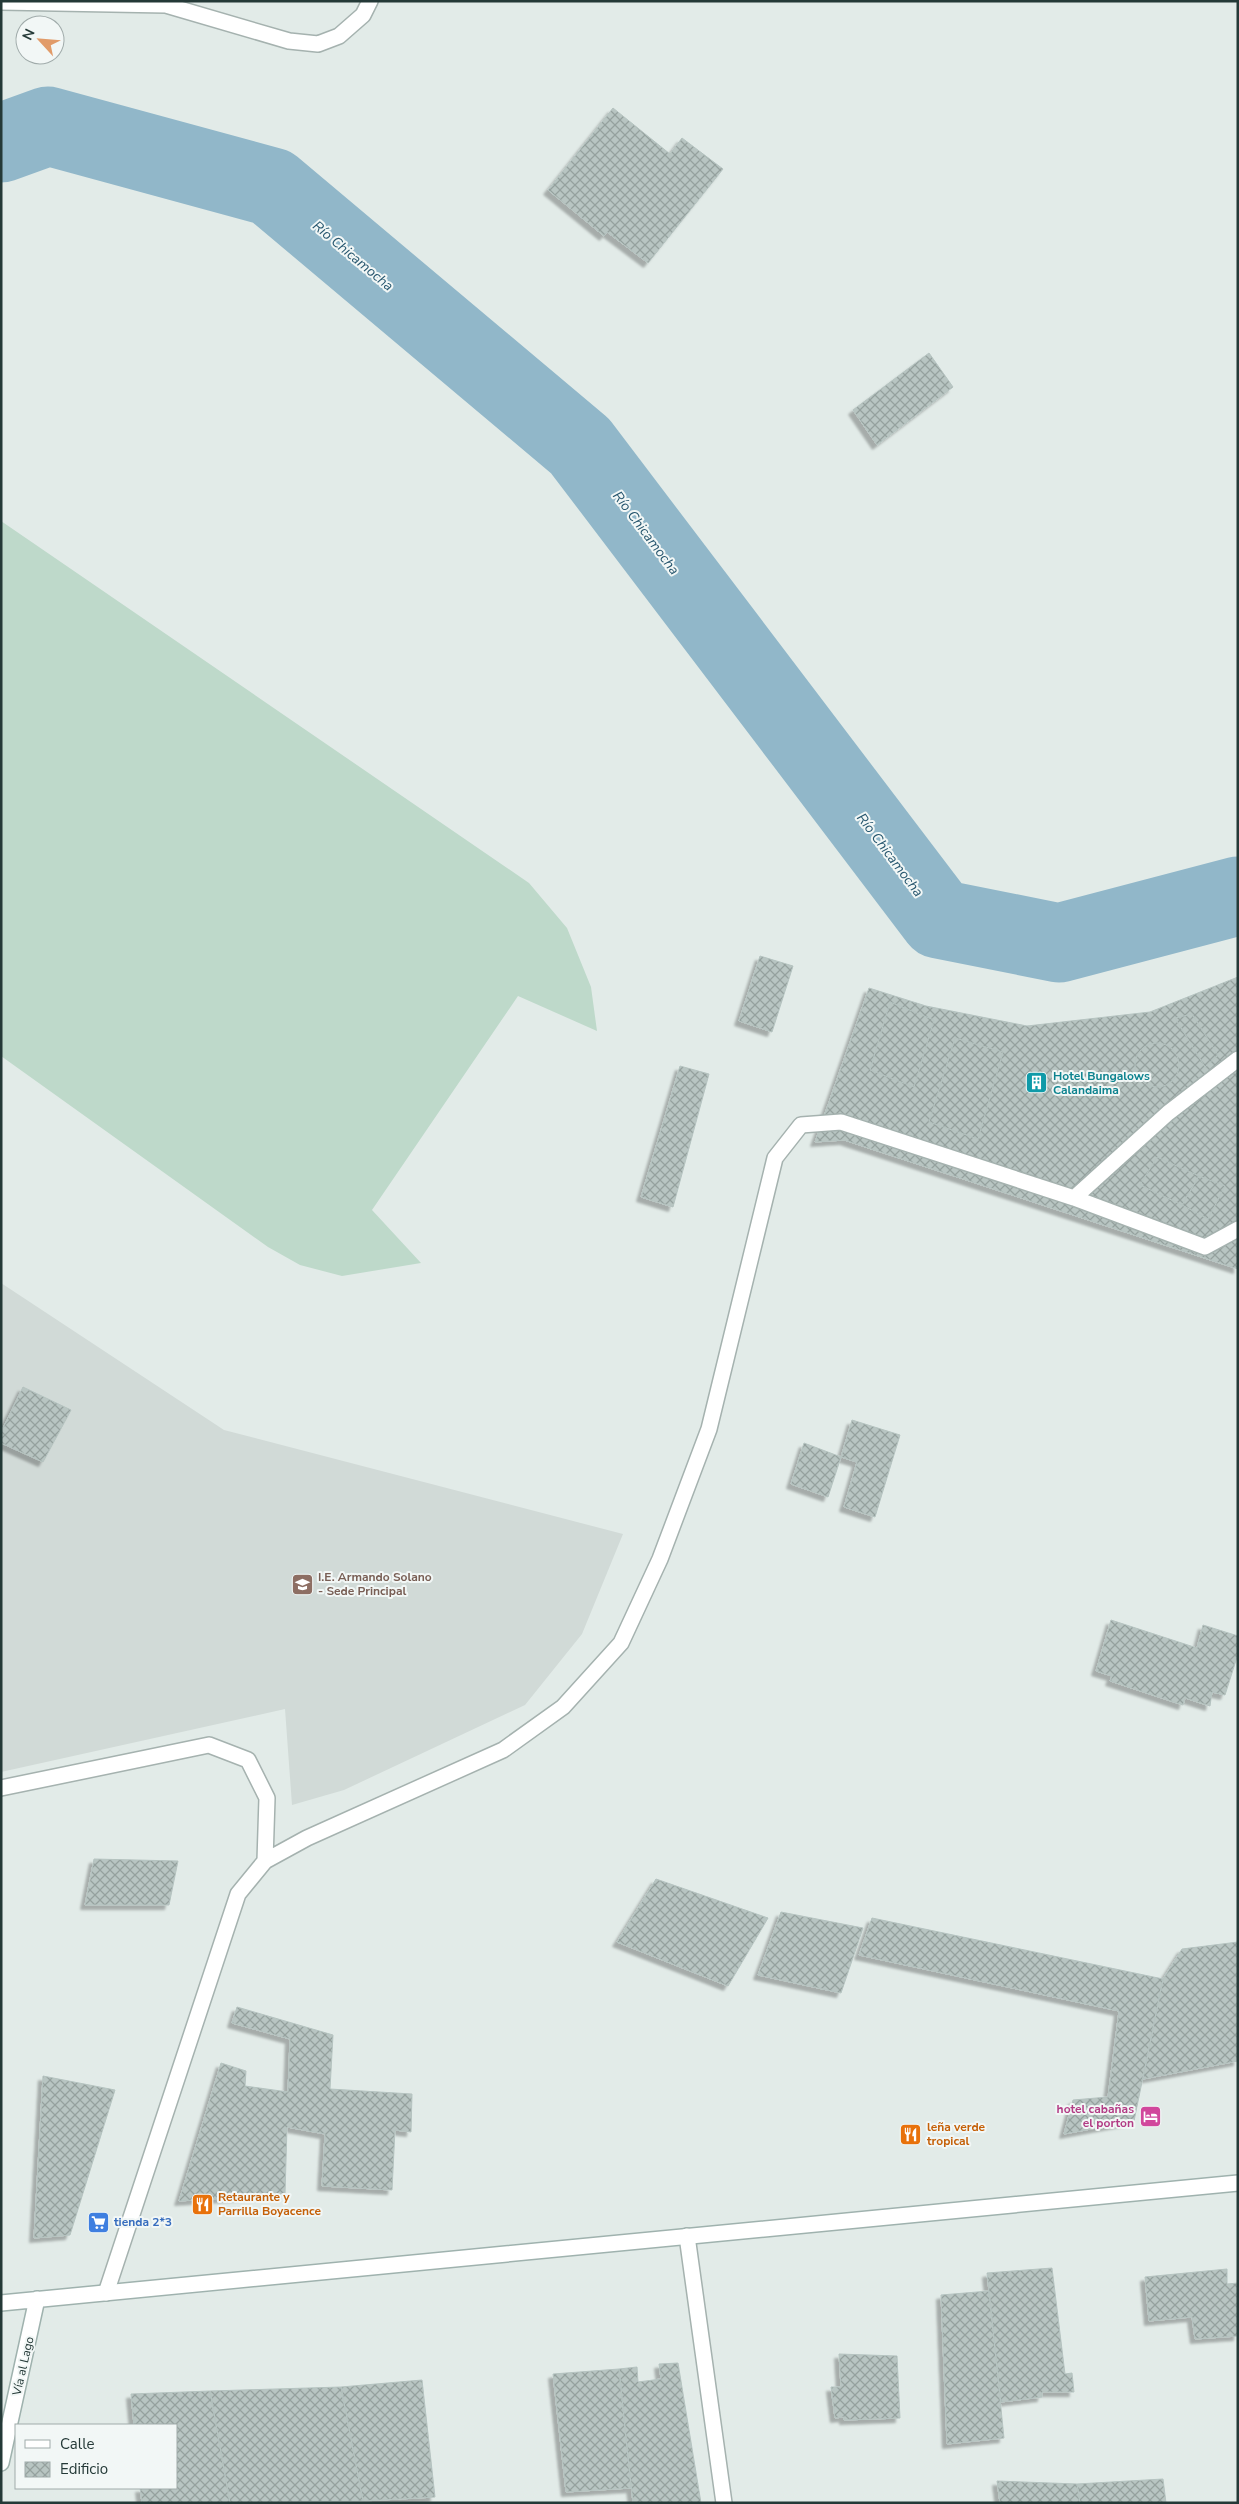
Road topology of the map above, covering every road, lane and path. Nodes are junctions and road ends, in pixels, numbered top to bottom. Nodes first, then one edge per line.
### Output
1 (370, 1) edge
2 (1, 2) edge
3 (166, 3) edge
4 (1238, 1059) edge
5 (1074, 1198) junction
6 (1238, 1229) edge
7 (1, 1788) edge
8 (265, 1861) junction
9 (1238, 2183) edge
10 (687, 2236) junction
11 (106, 2293) junction
12 (38, 2299) junction
13 (1, 2303) edge
14 (1, 2462) edge
15 (724, 2503) edge

1 - 3 street
2 - 3 street
4 - 5 street
5 - 6 street
5 - 8 street
7 - 8 street
8 - 11 street
9 - 10 street
10 - 11 street
10 - 15 street
11 - 12 street
12 - 13 street
12 - 14 street, Vía al Lago

